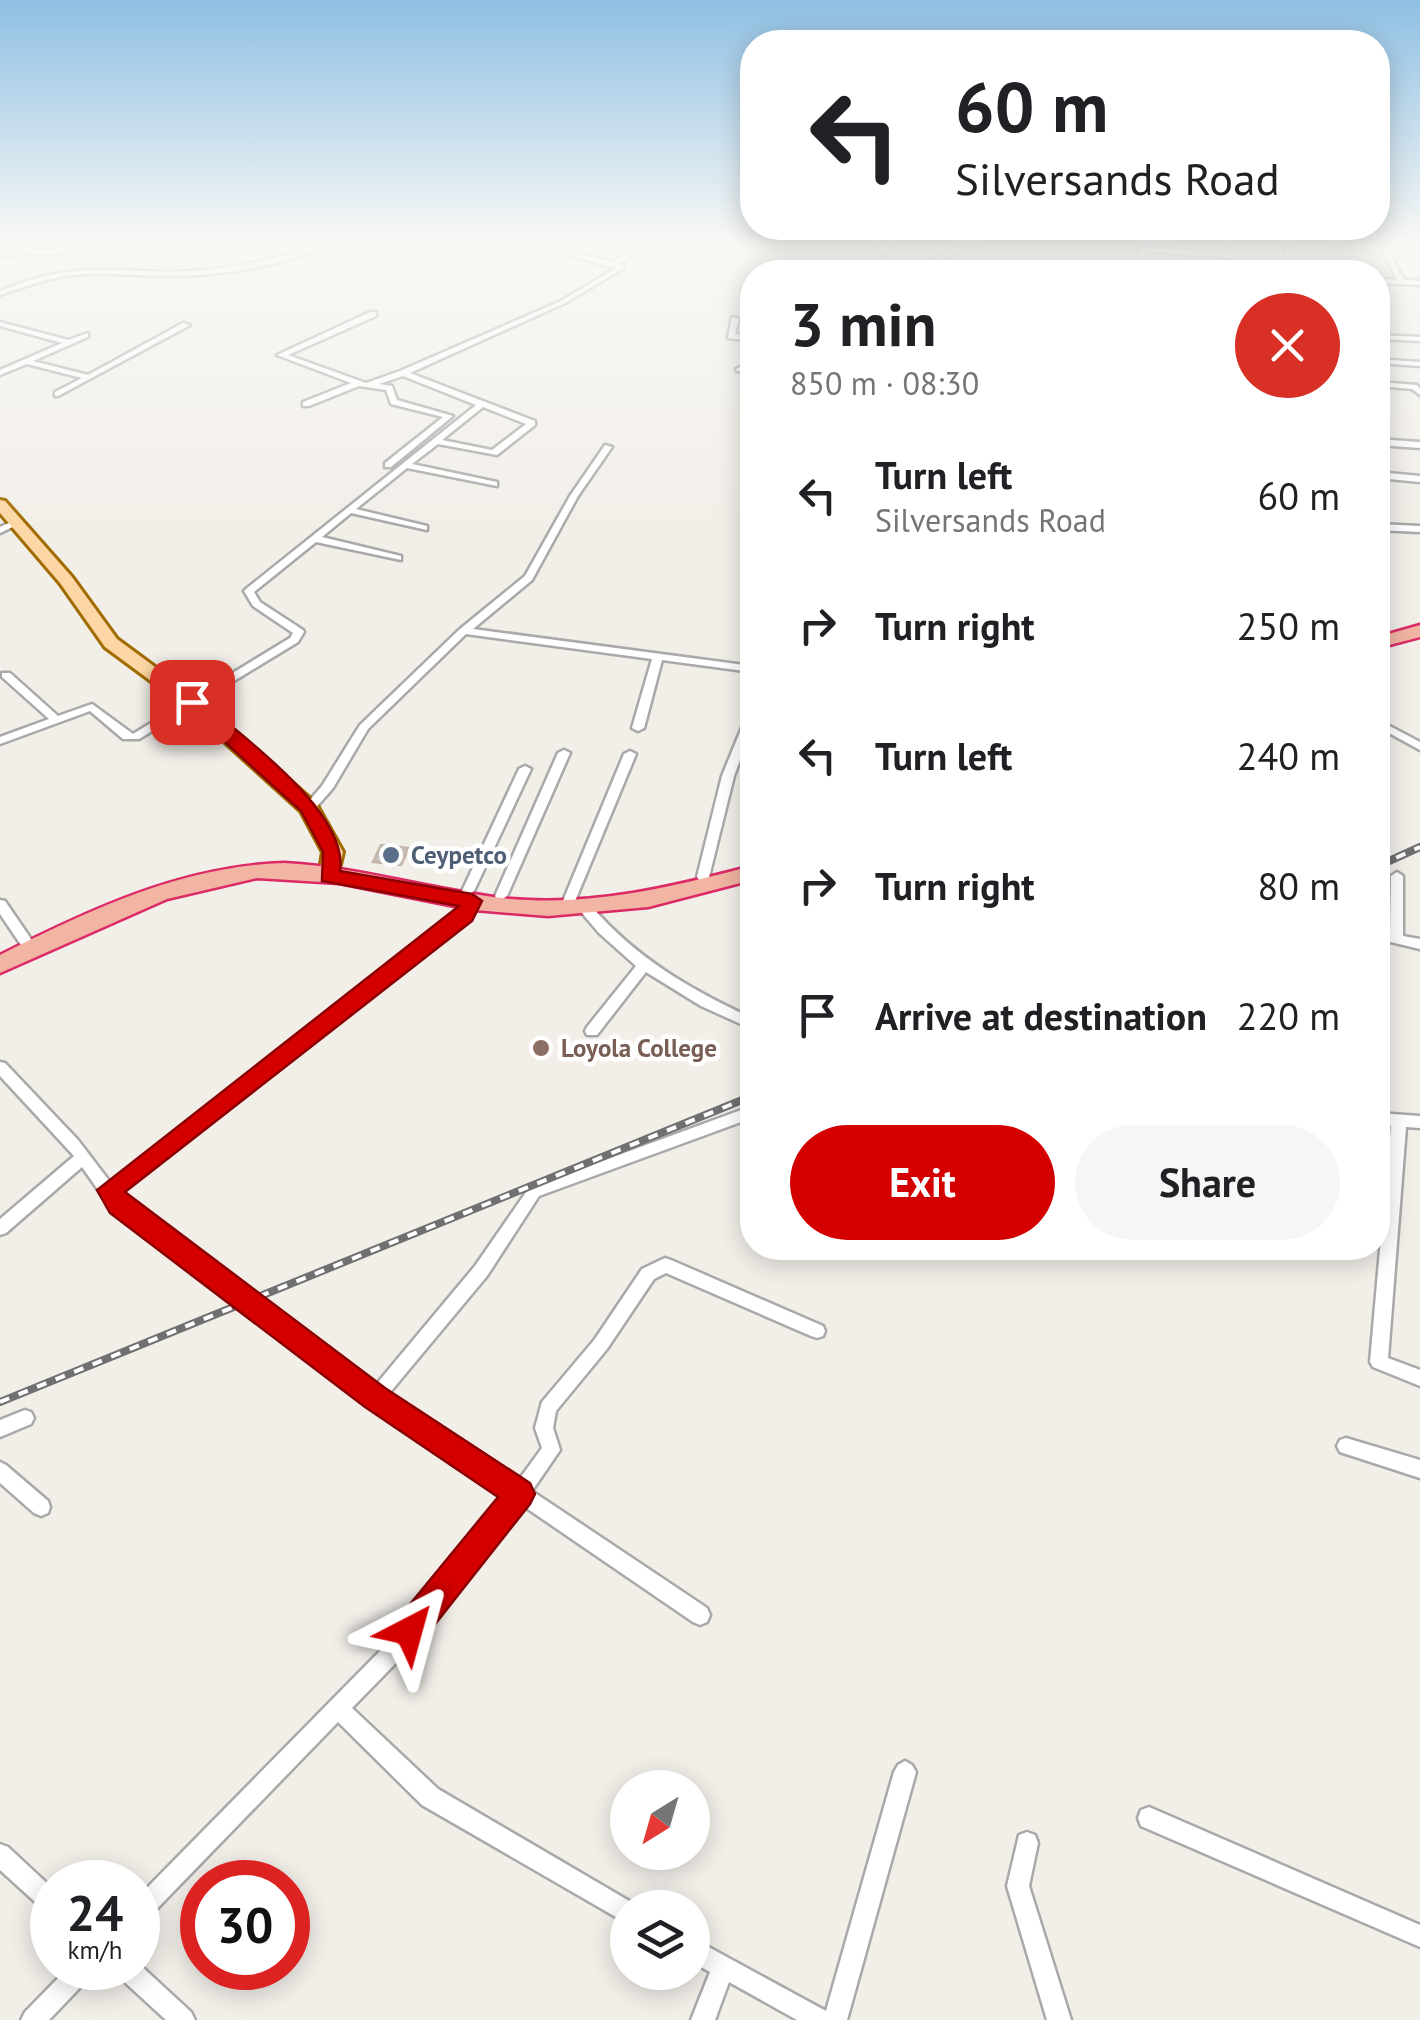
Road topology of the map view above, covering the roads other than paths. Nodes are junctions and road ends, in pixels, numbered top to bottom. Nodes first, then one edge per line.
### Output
1 (54, 338) edge
2 (77, 338) edge
3 (161, 338) edge
4 (319, 338) edge
5 (482, 338) edge
6 (68, 342) junction
7 (25, 361) junction
8 (1390, 362) edge
9 (1420, 364) edge
10 (0, 373) edge
11 (403, 373) junction
12 (87, 377) junction
13 (364, 384) junction
14 (1390, 385) edge
15 (1420, 393) edge
16 (58, 394) dead end
17 (306, 404) dead end
18 (482, 404) junction
19 (436, 441) junction
20 (1390, 443) edge
21 (1420, 445) edge
22 (608, 447) dead end
23 (388, 465) dead end
24 (405, 465) junction
25 (1390, 477) edge
26 (1420, 479) edge
27 (494, 484) dead end
28 (0, 504) edge
29 (348, 510) junction
30 (8, 527) edge
31 (424, 528) dead end
32 (1390, 528) edge
33 (1420, 529) edge
34 (313, 538) junction
35 (398, 558) dead end
36 (1420, 623) edge
37 (464, 630) junction
38 (1420, 631) edge
39 (1390, 632) edge
40 (1390, 640) edge
41 (658, 656) junction
42 (740, 668) edge
43 (6, 674) dead end
44 (192, 702) junction
45 (56, 720) junction
46 (638, 728) dead end
47 (1390, 730) edge
48 (0, 741) edge
49 (740, 746) edge
50 (1420, 747) edge
51 (564, 754) dead end
52 (630, 754) dead end
53 (525, 769) dead end
54 (308, 808) junction
55 (740, 866) edge
56 (330, 874) junction
57 (1397, 876) dead end
58 (703, 877) junction
59 (740, 877) edge
60 (470, 896) junction
61 (501, 896) junction
62 (0, 904) edge
63 (580, 904) junction
64 (1390, 938) edge
65 (1396, 939) junction
66 (26, 942) junction
67 (1420, 944) edge
68 (0, 956) edge
69 (0, 964) edge
70 (644, 965) junction
71 (740, 1019) edge
72 (592, 1031) dead end
73 (0, 1067) edge
74 (740, 1116) edge
75 (1390, 1120) edge
76 (1398, 1120) junction
77 (1420, 1122) edge
78 (83, 1157) junction
79 (110, 1190) junction
80 (1390, 1222) edge
81 (0, 1228) edge
82 (1387, 1260) edge
83 (817, 1332) dead end
84 (1420, 1378) edge
85 (375, 1398) junction
86 (25, 1418) dead end
87 (0, 1428) edge
88 (1346, 1446) dead end
89 (1420, 1469) edge
90 (0, 1471) edge
91 (520, 1494) junction
92 (42, 1508) dead end
93 (700, 1615) dead end
94 (339, 1709) junction
95 (905, 1772) dead end
96 (1149, 1818) dead end
97 (1027, 1843) dead end
98 (0, 1855) edge
99 (30, 1882) edge
100 (160, 1890) edge
101 (610, 1902) edge
102 (1420, 1936) edge
103 (710, 1959) edge
104 (724, 1966) junction
105 (62, 1990) edge
106 (150, 1990) edge
107 (33, 2020) edge
108 (183, 2020) edge
109 (703, 2020) edge
110 (820, 2020) edge
111 (834, 2020) edge
112 (1059, 2020) edge

1 - 6 street
2 - 6 street
3 - 12 street
4 - 13 street
5 - 11 street
6 - 7 street
7 - 10 street
7 - 12 street
8 - 9 street
11 - 13 street
11 - 18 street
12 - 16 street
13 - 17 street
13 - 23 street
14 - 15 street
18 - 19 street
18 - 19 street
19 - 24 street
20 - 21 street
22 - 37 street
24 - 27 street
24 - 29 street
25 - 26 street
28 - 30 main road
29 - 31 street
29 - 34 street
30 - 44 main road
32 - 33 street
34 - 35 street
34 - 44 street
36 - 39 highway
37 - 41 street
37 - 54 street
38 - 40 highway
41 - 42 street
41 - 46 street
43 - 45 street
44 - 45 street
44 - 54 main road
45 - 48 street
47 - 50 street
49 - 58 street
51 - 61 street
52 - 63 street
53 - 60 street
54 - 56 main road
55 - 58 highway
56 - 60 highway
56 - 66 highway
56 - 69 highway
57 - 65 street
58 - 63 highway
59 - 63 highway
60 - 61 highway
60 - 63 highway
60 - 79 street
61 - 63 highway
62 - 66 street
63 - 70 street
64 - 65 street
65 - 67 street
66 - 68 highway
70 - 71 street
70 - 72 street
73 - 78 street
74 - 85 street
75 - 76 street
76 - 77 street
76 - 80 street
78 - 79 street
78 - 81 street
79 - 85 street
82 - 84 street
83 - 91 street
85 - 91 street
86 - 87 street
88 - 89 street
90 - 92 street
91 - 93 street
91 - 94 street
94 - 100 street
94 - 101 street
95 - 111 street
96 - 102 street
97 - 112 street
98 - 99 street
103 - 104 street
104 - 109 street
104 - 110 street
105 - 107 street
106 - 108 street

